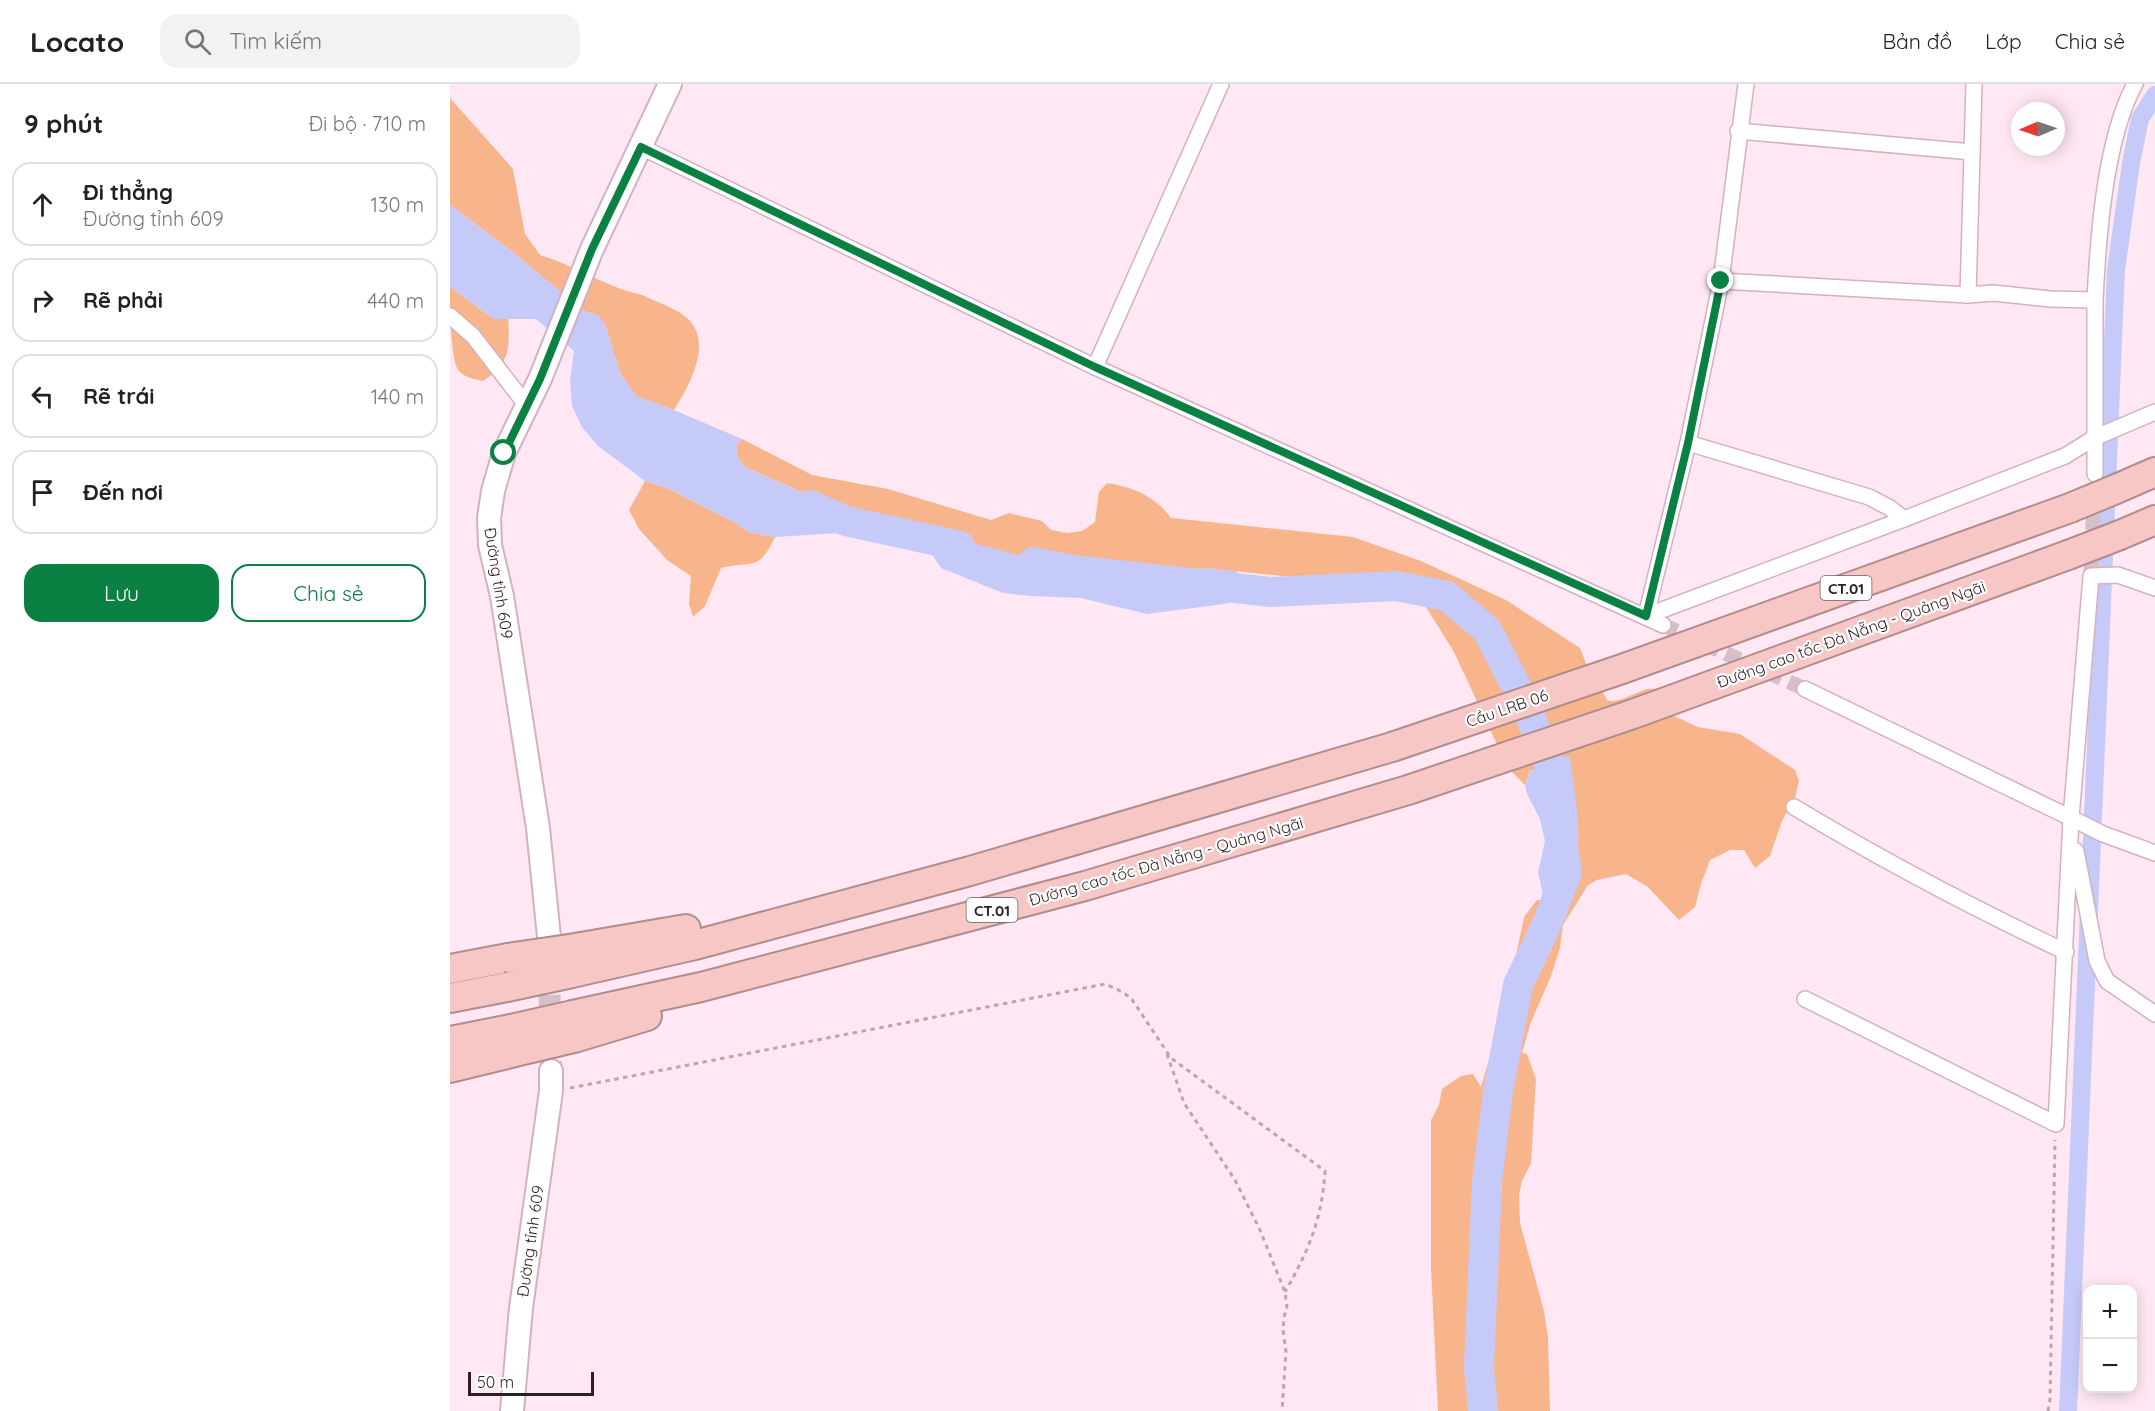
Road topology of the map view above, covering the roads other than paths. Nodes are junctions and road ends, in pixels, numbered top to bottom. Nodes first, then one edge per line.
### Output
1 (670, 84) edge
2 (1221, 84) edge
3 (1746, 84) edge
4 (1974, 84) edge
5 (2135, 84) edge
6 (1738, 131) junction
7 (641, 147) junction
8 (1972, 152) junction
9 (1721, 281) junction
10 (1968, 295) junction
11 (2095, 300) junction
12 (450, 316) edge
13 (1095, 367) junction
14 (527, 406) junction
15 (2155, 412) edge
16 (2096, 437) junction
17 (1688, 443) junction
18 (2155, 472) edge
19 (2105, 482) junction
20 (1904, 519) junction
21 (2155, 520) edge
22 (2155, 588) edge
23 (1646, 616) junction
24 (1663, 625) tunnel mouth
25 (1805, 689) tunnel mouth
26 (1794, 807) dead end
27 (2075, 820) junction
28 (2155, 853) edge
29 (2066, 952) junction
30 (563, 953) junction
31 (450, 969) edge
32 (450, 998) edge
33 (1805, 999) dead end
34 (2155, 1014) edge
35 (450, 1041) edge
36 (511, 1041) junction
37 (450, 1068) edge
38 (551, 1081) tunnel mouth
39 (512, 1411) edge

1 - 7 main road, Đường tỉnh 609
2 - 13 street
3 - 6 street
4 - 8 street
5 - 11 street
6 - 8 street
6 - 9 street
7 - 13 street
7 - 14 main road, Đường tỉnh 609
8 - 10 street
9 - 10 street
9 - 17 street
10 - 11 street
11 - 16 street
12 - 14 street
13 - 23 street
14 - 30 main road, Đường tỉnh 609
15 - 16 street
16 - 19 street
16 - 20 street
17 - 20 street
17 - 23 street
18 - 19 highway, CT.01
19 - 30 highway, Cầu LRB 06 / CT.01, bridge
20 - 23 street
21 - 36 highway, Đường cao tốc Đà Nẵng - Quảng Ngãi / CT.01, bridge
22 - 27 street
23 - 24 street
25 - 27 street
26 - 29 street
27 - 28 street
27 - 29 street
27 - 34 street
29 - 33 street
30 - 31 highway, bridge
30 - 32 highway, bridge
35 - 36 highway, CT.01
36 - 37 highway
38 - 39 main road, Đường tỉnh 609

